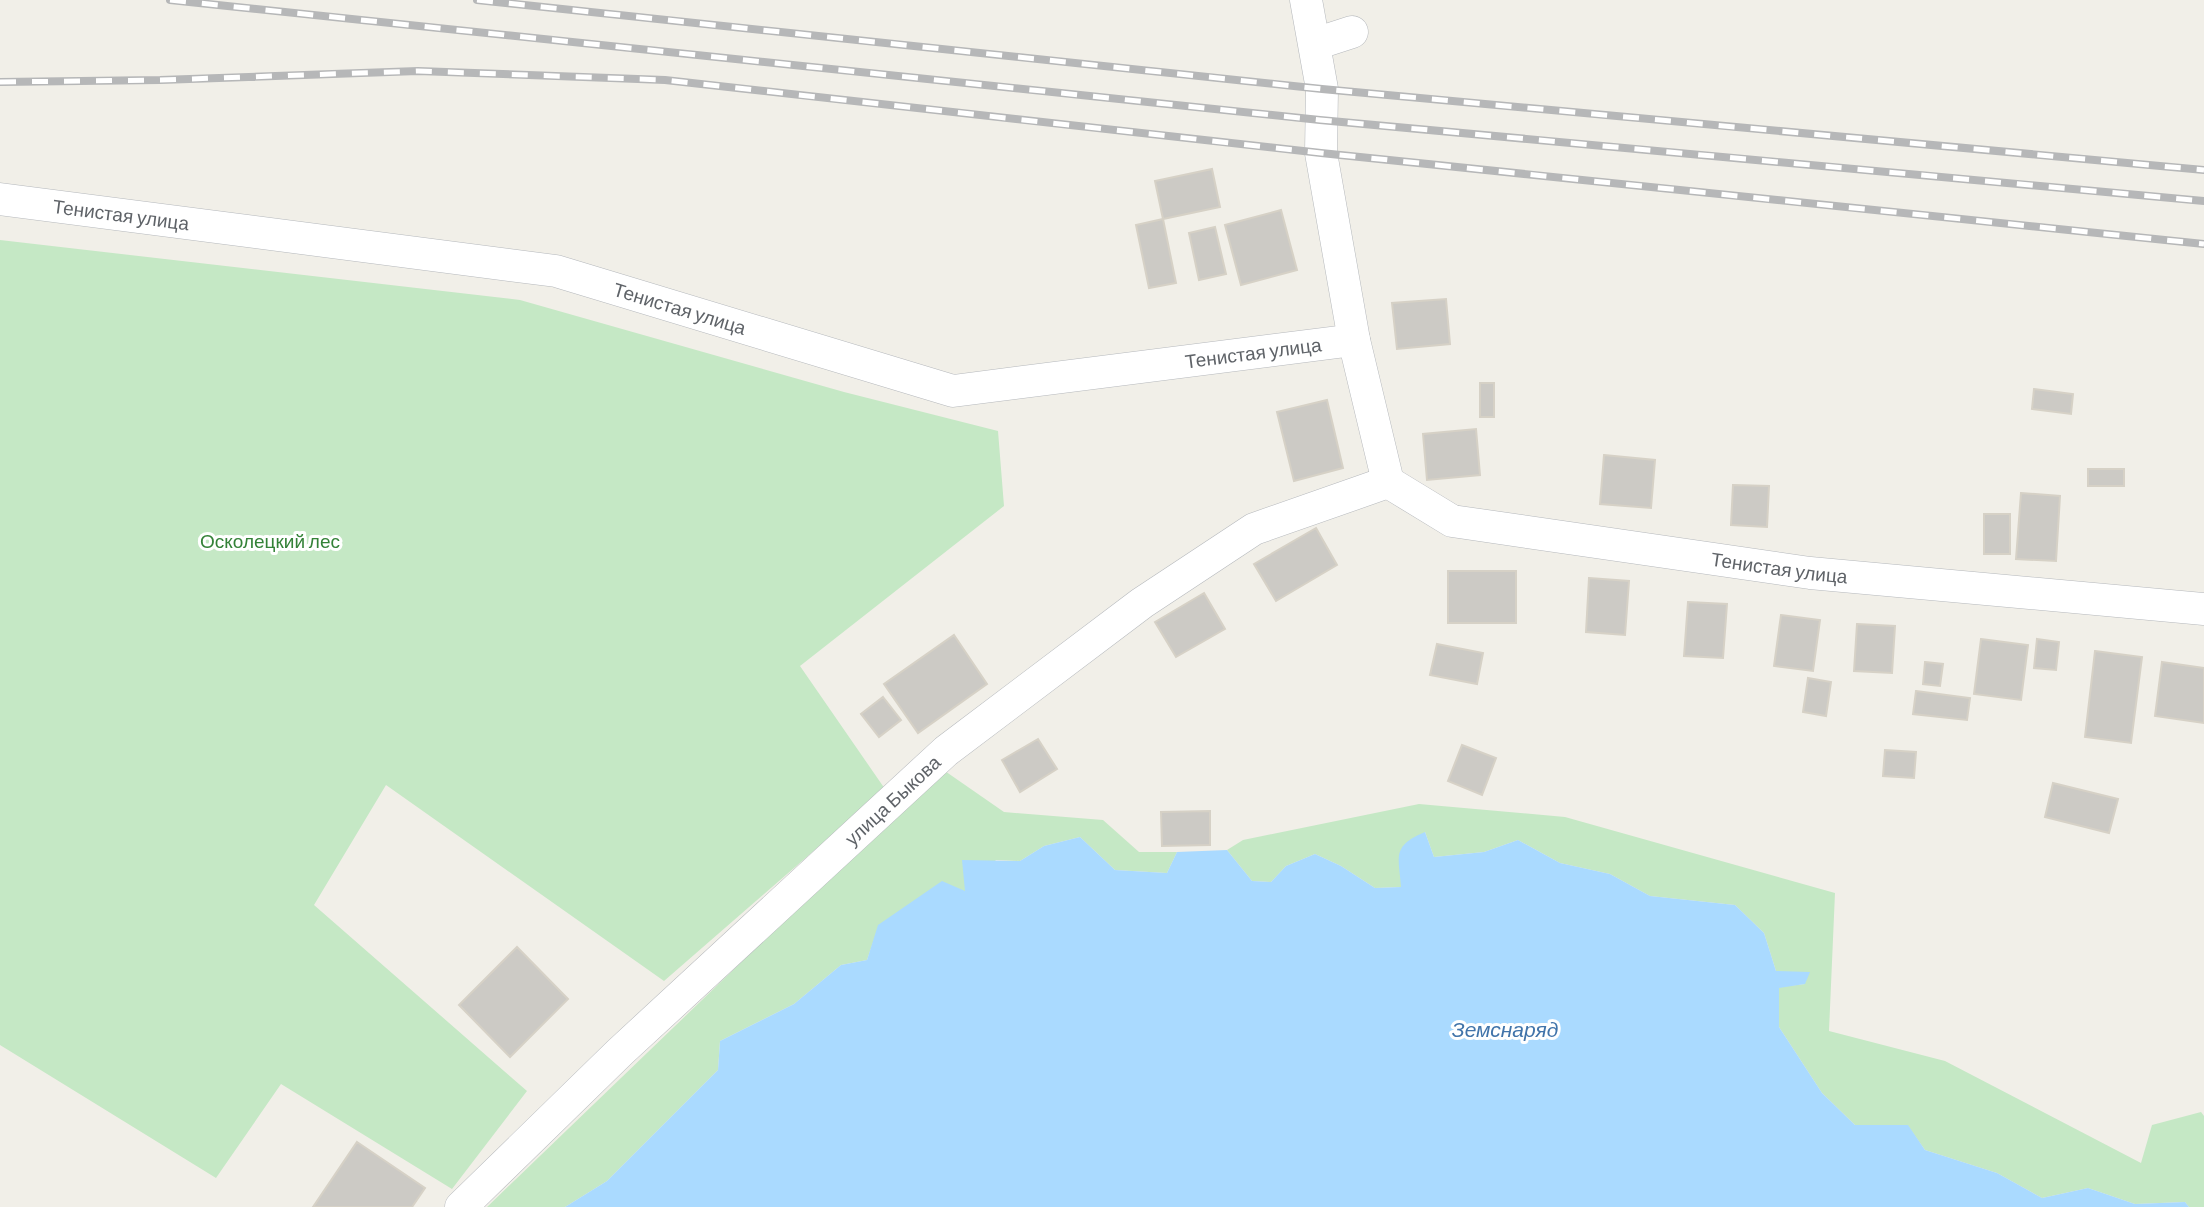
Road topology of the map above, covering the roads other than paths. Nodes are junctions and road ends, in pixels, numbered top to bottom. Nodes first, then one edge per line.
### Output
1 (1306, 0) edge
2 (1352, 32) dead end
3 (1315, 44) junction
4 (0, 199) edge
5 (1354, 340) junction
6 (1388, 482) junction
7 (2204, 608) edge
8 (461, 1207) edge

1 - 3 street
2 - 3 street
3 - 5 street
4 - 5 street, Тенистая улица
5 - 6 street
6 - 7 street, Тенистая улица
6 - 8 street, улица Быкова

